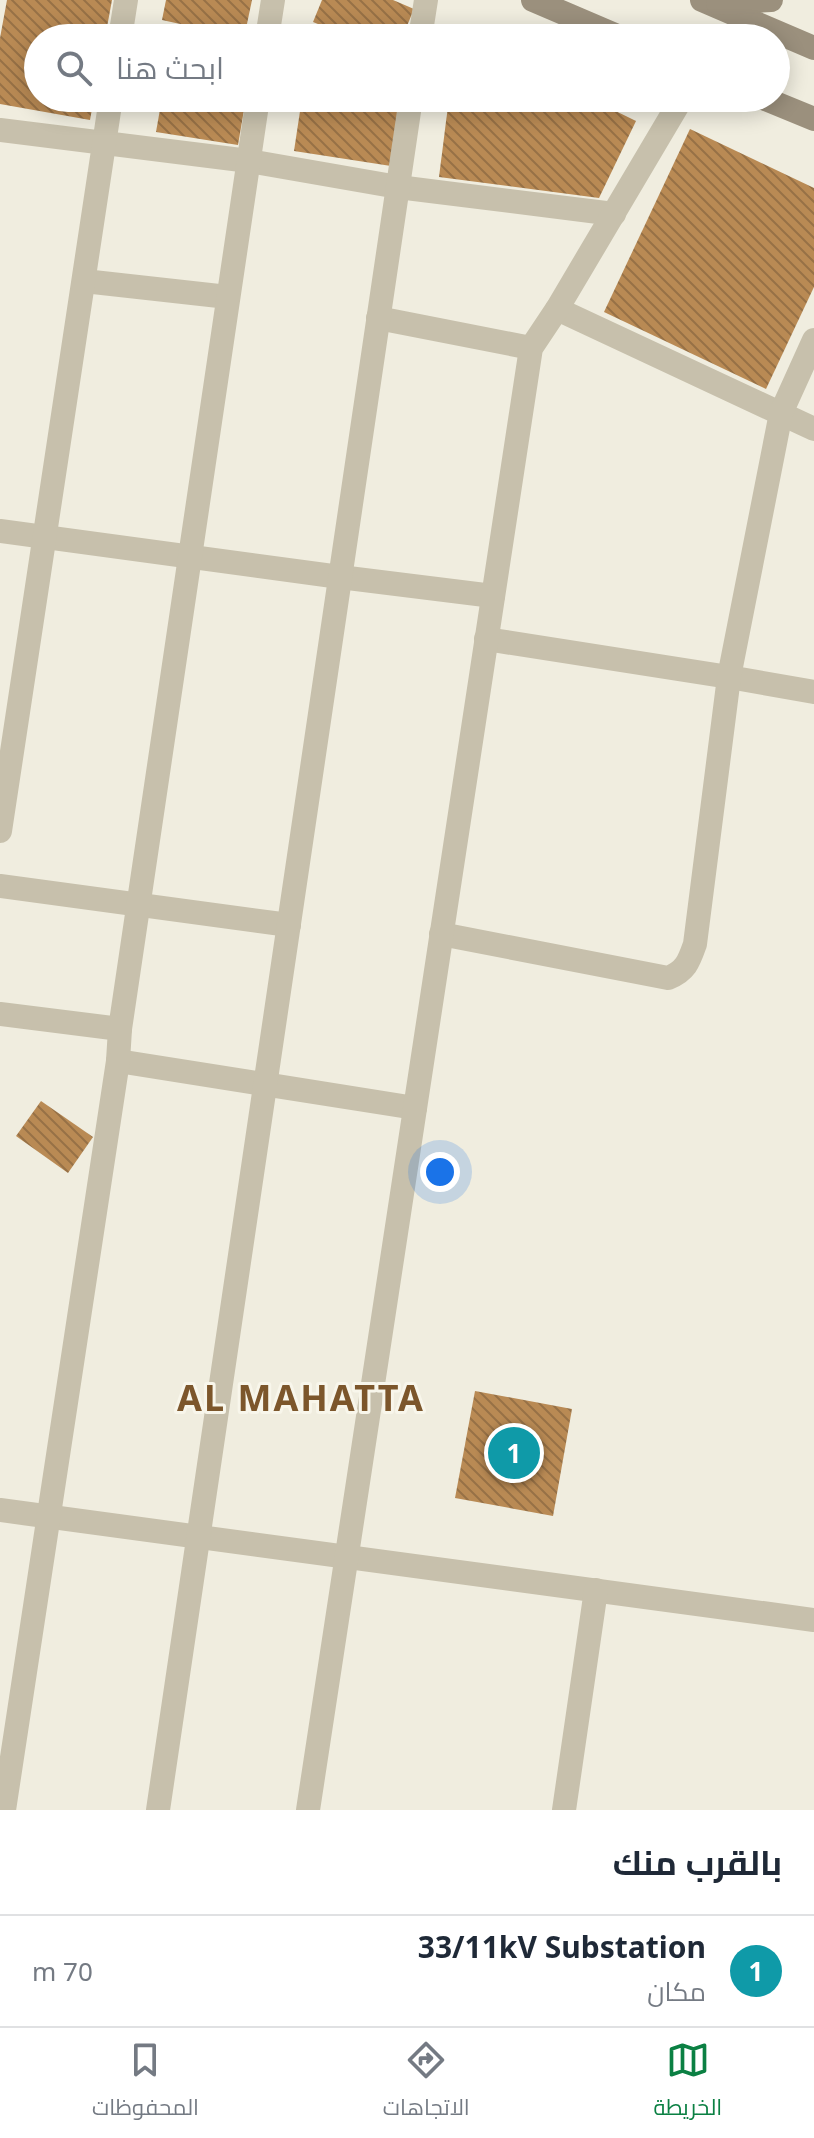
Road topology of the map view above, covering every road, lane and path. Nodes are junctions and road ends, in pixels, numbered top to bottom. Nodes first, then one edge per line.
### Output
1 (126, 0) edge
2 (273, 0) edge
3 (426, 0) edge
4 (533, 0) edge
5 (771, 0) edge
6 (706, 2) edge
7 (122, 24) edge
8 (269, 24) edge
9 (422, 24) edge
10 (589, 24) edge
11 (758, 24) edge
12 (790, 38) edge
13 (814, 48) edge
14 (790, 109) edge
15 (109, 112) edge
16 (256, 112) edge
17 (409, 112) edge
18 (674, 112) edge
19 (814, 119) edge
20 (0, 130) edge
21 (104, 144) junction
22 (249, 161) junction
23 (398, 187) junction
24 (614, 214) junction
25 (84, 281) junction
26 (228, 297) junction
27 (557, 309) junction
28 (378, 318) junction
29 (814, 340) edge
30 (531, 348) junction
31 (781, 413) junction
32 (814, 429) edge
33 (0, 531) edge
34 (44, 536) junction
35 (190, 556) junction
36 (340, 577) junction
37 (493, 596) junction
38 (486, 639) junction
39 (729, 677) junction
40 (814, 692) edge
41 (0, 831) edge
42 (0, 886) edge
43 (139, 904) junction
44 (289, 925) junction
45 (441, 934) junction
46 (0, 1014) edge
47 (120, 1029) junction
48 (118, 1061) junction
49 (264, 1084) junction
50 (415, 1108) junction
51 (0, 1510) edge
52 (48, 1516) junction
53 (198, 1537) junction
54 (346, 1557) junction
55 (596, 1590) junction
56 (814, 1620) edge
57 (4, 1810) edge
58 (158, 1810) edge
59 (308, 1810) edge
60 (564, 1810) edge

1 - 7 street
2 - 8 street
3 - 9 street
4 - 10 street
5 - 6 street
6 - 11 street
12 - 13 street
14 - 19 street
15 - 21 street
16 - 22 street
17 - 23 street
18 - 24 street
20 - 21 street
21 - 22 street
21 - 25 street
22 - 23 street
22 - 26 street
23 - 24 street
23 - 28 street
24 - 27 street
25 - 26 street
25 - 34 street
26 - 35 street
27 - 30 street
27 - 31 street
28 - 30 street
28 - 36 street
29 - 31 street
30 - 37 street
31 - 32 street
31 - 39 street
33 - 34 street
34 - 35 street
34 - 41 street
35 - 36 street
35 - 43 street
36 - 37 street
36 - 44 street
37 - 38 street
38 - 39 street
38 - 45 street
39 - 40 street
39 - 45 street
42 - 43 street
43 - 44 street
43 - 47 street
44 - 49 street
45 - 50 street
46 - 47 street
47 - 48 street
48 - 49 street
48 - 52 street
49 - 50 street
49 - 53 street
50 - 54 street
51 - 52 street
52 - 53 street
52 - 57 street
53 - 54 street
53 - 58 street
54 - 55 street
54 - 59 street
55 - 56 street
55 - 60 street

